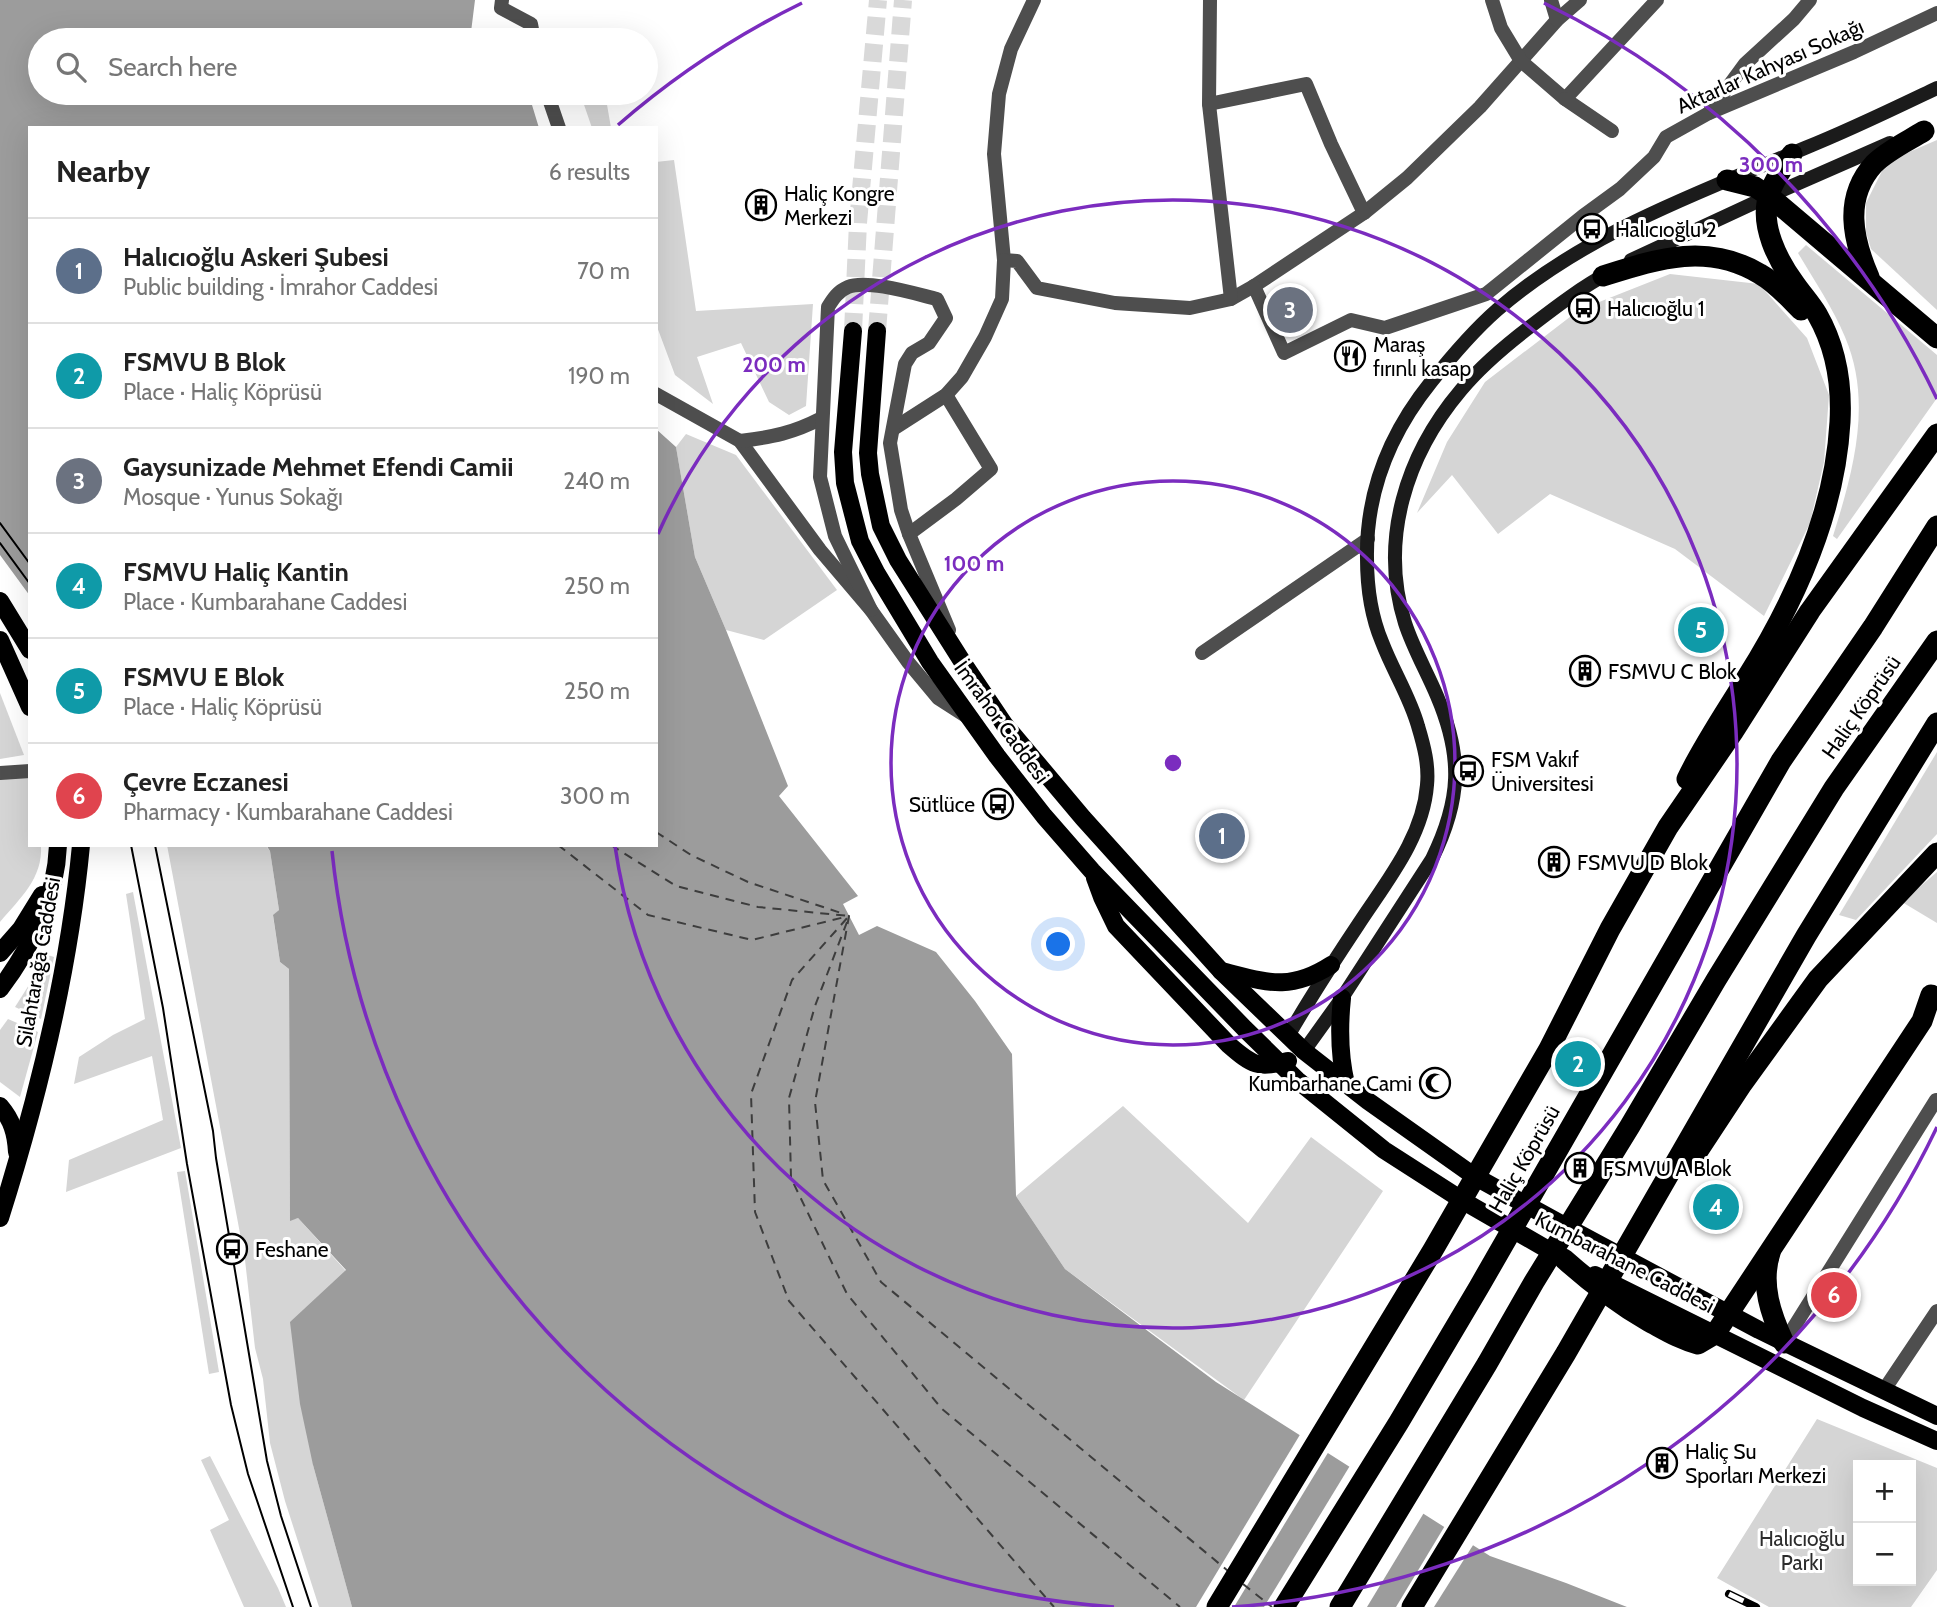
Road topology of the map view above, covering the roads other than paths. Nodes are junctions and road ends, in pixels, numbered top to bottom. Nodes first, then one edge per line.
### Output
1 (502, 0) edge
2 (1034, 0) edge
3 (1210, 0) edge
4 (1492, 0) edge
5 (1551, 0) edge
6 (1580, 0) edge
7 (1657, 0) edge
8 (1810, 0) edge
9 (1937, 13) edge
10 (1557, 20) junction
11 (532, 28) edge
12 (1521, 61) junction
13 (1937, 88) edge
14 (1565, 99) junction
15 (1209, 104) junction
16 (551, 105) edge
17 (1709, 113) junction
18 (558, 126) edge
19 (1931, 128) edge
20 (1612, 131) dead end
21 (1792, 154) junction
22 (1727, 180) junction
23 (1769, 196) junction
24 (1364, 213) junction
25 (1004, 260) junction
26 (1603, 276) junction
27 (1869, 279) junction
28 (1254, 286) junction
29 (1486, 294) junction
30 (1231, 299) junction
31 (1499, 309) junction
32 (853, 331) tunnel mouth
33 (877, 331) tunnel mouth
34 (1937, 338) edge
35 (1829, 340) junction
36 (658, 395) edge
37 (946, 395) junction
38 (822, 418) junction
39 (893, 429) junction
40 (1937, 434) edge
41 (740, 441) junction
42 (1937, 526) edge
43 (909, 534) junction
44 (1368, 539) junction
45 (0, 601) edge
46 (871, 610) junction
47 (0, 640) edge
48 (1937, 641) edge
49 (28, 647) edge
50 (1202, 653) dead end
51 (965, 666) junction
52 (28, 703) edge
53 (972, 719) junction
54 (1937, 723) edge
55 (28, 771) edge
56 (0, 772) edge
57 (1668, 827) junction
58 (58, 847) edge
59 (80, 847) edge
60 (1937, 853) edge
61 (55, 874) junction
62 (0, 953) edge
63 (1331, 965) junction
64 (1221, 971) junction
65 (0, 989) edge
66 (1934, 990) edge
67 (1342, 998) junction
68 (1288, 1036) junction
69 (1304, 1051) junction
70 (1280, 1063) junction
71 (1346, 1084) junction
72 (1937, 1100) edge
73 (0, 1106) edge
74 (16, 1168) junction
75 (0, 1192) edge
76 (0, 1219) edge
77 (1634, 1237) junction
78 (1771, 1248) junction
79 (1564, 1259) joint
80 (1723, 1309) junction
81 (1937, 1311) edge
82 (1715, 1334) junction
83 (1784, 1343) junction
84 (1884, 1390) junction
85 (1937, 1416) edge
86 (1937, 1441) edge
87 (1217, 1607) edge
88 (1284, 1607) edge
89 (1340, 1607) edge
90 (1412, 1607) edge

1 - 11 street
2 - 25 street
3 - 15 street
4 - 12 street
5 - 10 street
6 - 10 street
7 - 14 street
8 - 17 street
9 - 17 street, Aktarlar Kahyası Sokağı
10 - 12 street
12 - 14 street
12 - 24 street
13 - 21 main road
14 - 20 street
15 - 24 street
15 - 30 street
16 - 18 street
17 - 29 street, Aktarlar Kahyası Sokağı
19 - 23 main road
19 - 27 highway
21 - 22 main road
21 - 23 highway
22 - 23 highway
22 - 31 main road
23 - 26 main road
23 - 27 highway
23 - 35 highway
24 - 28 street
25 - 30 street
25 - 37 street
26 - 35 highway
26 - 67 main road
27 - 34 highway
28 - 29 street
28 - 30 street
29 - 31 street
31 - 44 main road
32 - 53 main road, İmrahor Caddesi
33 - 51 main road, İmrahor Caddesi
35 - 57 highway
36 - 41 street
37 - 39 street
37 - 43 street
38 - 39 street
38 - 41 street
38 - 46 street
39 - 43 street
40 - 57 highway
41 - 46 street
42 - 88 highway, Haliç Köprüsü
43 - 51 street
44 - 50 street
44 - 63 main road
45 - 49 main road
46 - 53 street
47 - 52 main road
48 - 89 highway, Haliç Köprüsü
51 - 64 main road, İmrahor Caddesi
53 - 70 main road, İmrahor Caddesi
54 - 77 highway
55 - 56 street
57 - 87 highway
58 - 61 main road, Silahtarağa Caddesi
59 - 74 main road, Silahtarağa Caddesi
60 - 77 highway
61 - 62 main road
61 - 65 main road, Silahtarağa Caddesi
63 - 64 main road
63 - 68 main road
64 - 68 main road, İmrahor Caddesi
66 - 78 highway
66 - 80 highway
67 - 69 main road
67 - 71 main road
68 - 69 main road, İmrahor Caddesi
68 - 70 main road
69 - 70 main road
69 - 71 main road, Kumbarahane Caddesi
70 - 79 main road, Kumbarahane Caddesi
71 - 80 main road, Kumbarahane Caddesi
72 - 83 street
73 - 74 main road
74 - 75 main road
74 - 76 main road, Silahtarağa Caddesi
77 - 90 highway
78 - 80 highway
78 - 83 highway
79 - 82 highway
80 - 82 highway
80 - 83 main road, Kumbarahane Caddesi
81 - 84 street
82 - 86 main road, Kumbarahane Caddesi
83 - 84 main road, Kumbarahane Caddesi
84 - 85 main road, Kumbarahane Caddesi

